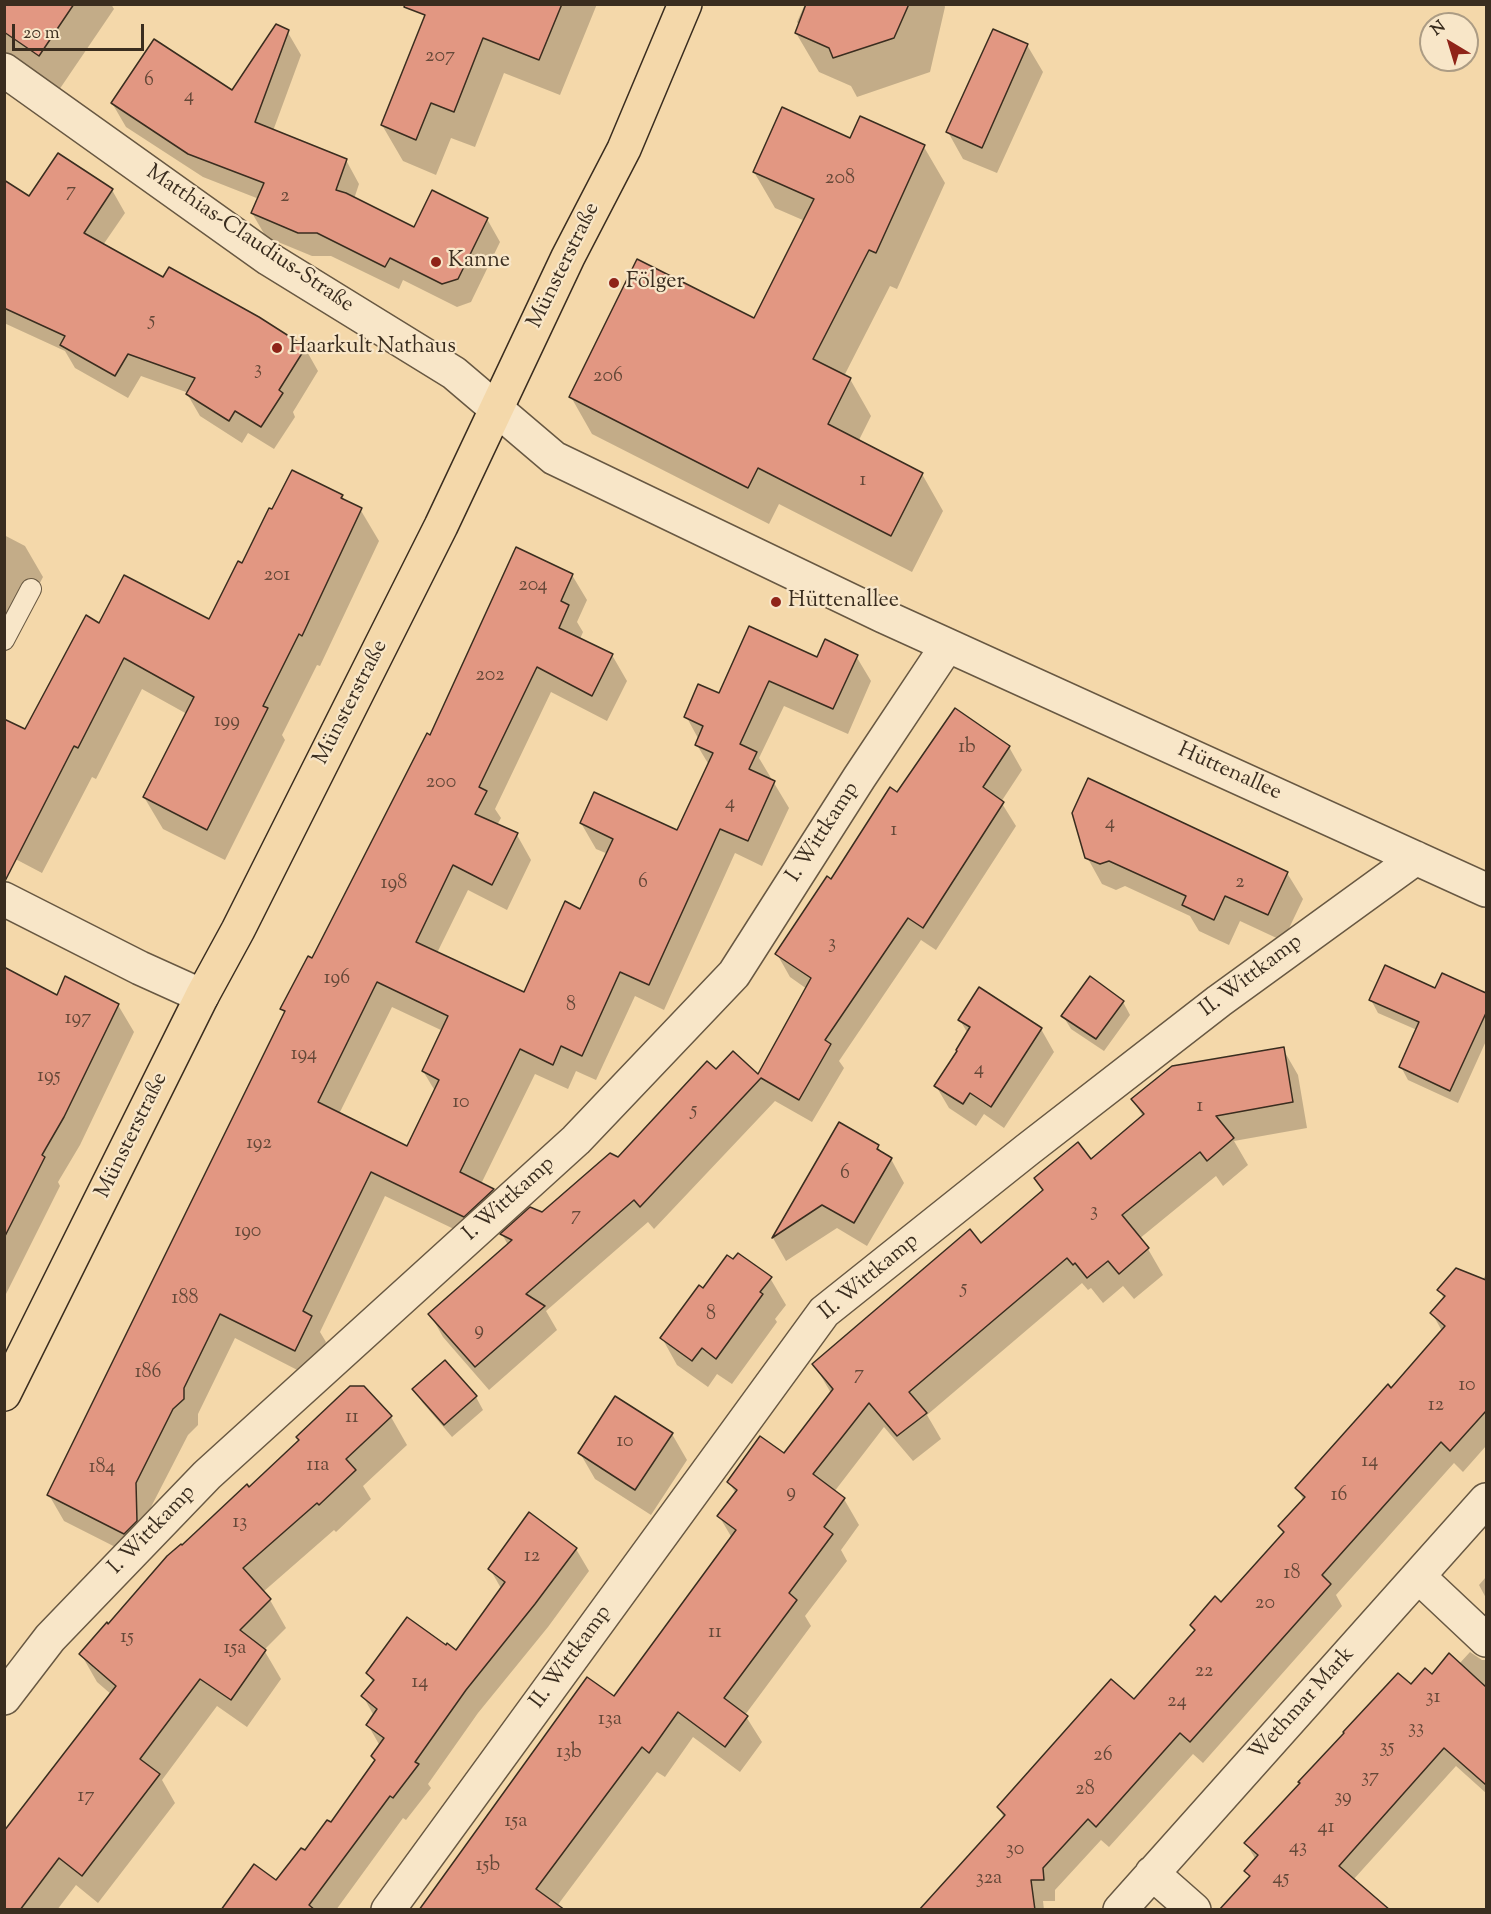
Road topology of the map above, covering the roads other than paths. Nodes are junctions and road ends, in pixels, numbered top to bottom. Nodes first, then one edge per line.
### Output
1 (685, 4) edge
2 (4, 70) edge
3 (496, 407) junction
4 (31, 589) dead end
5 (4, 640) edge
6 (947, 646) junction
7 (1416, 858) junction
8 (1486, 890) edge
9 (4, 899) edge
10 (202, 996) junction
11 (4, 1395) edge
12 (1486, 1500) edge
13 (1418, 1576) junction
14 (1486, 1640) edge
15 (4, 1698) edge
16 (1152, 1873) junction
17 (388, 1910) edge
18 (1120, 1910) edge
19 (1194, 1910) edge

1 - 3 main road, Münsterstraße
2 - 3 street, Matthias-Claudius-Straße
3 - 6 street, Hüttenallee
3 - 10 main road, Münsterstraße
4 - 5 lane
6 - 7 street, Hüttenallee
6 - 15 street, I. Wittkamp
7 - 8 street, Hüttenallee
7 - 17 street, II. Wittkamp
9 - 10 street
10 - 11 main road, Münsterstraße
12 - 13 street, Wethmar Mark
13 - 14 street
13 - 16 street, Wethmar Mark
16 - 18 street, Wethmar Mark
16 - 19 street

